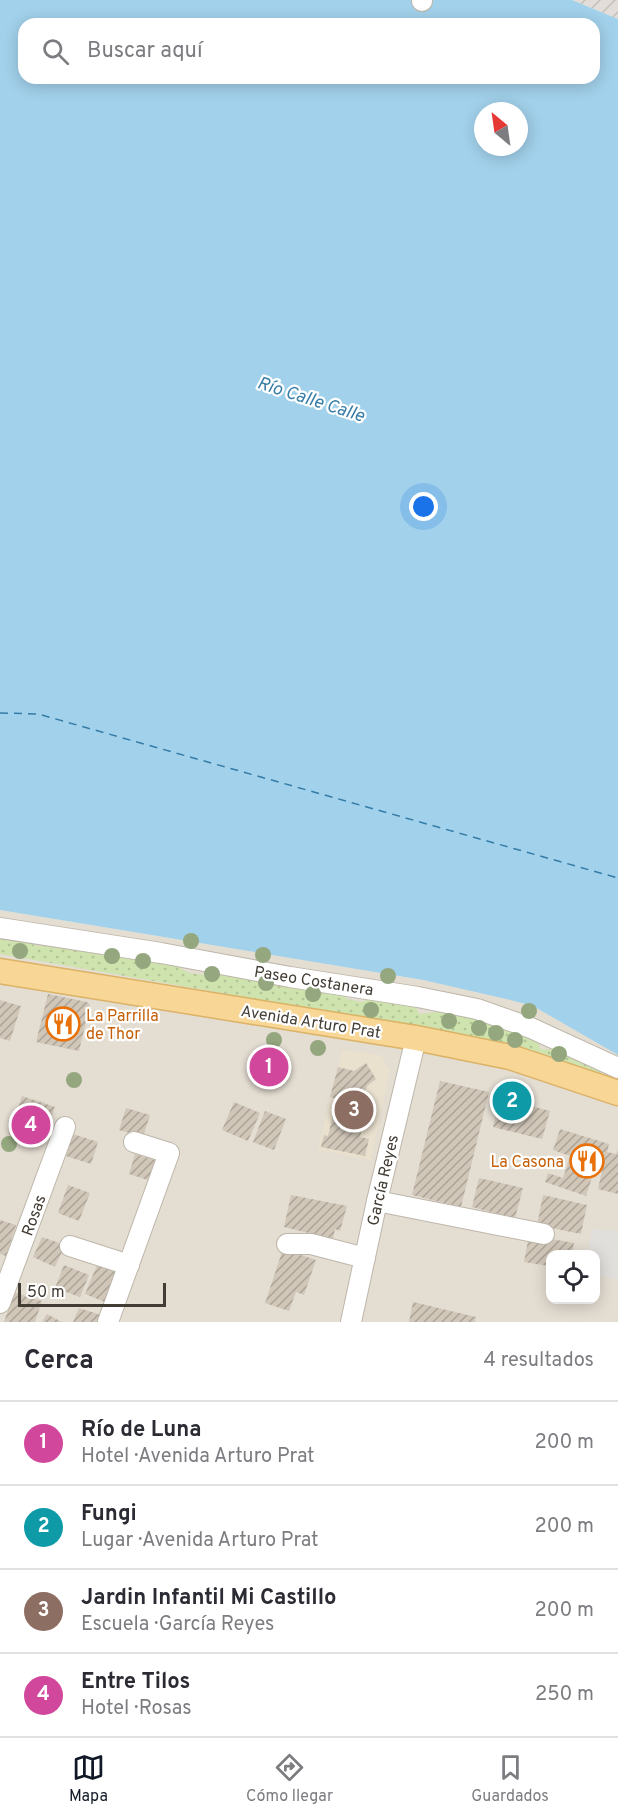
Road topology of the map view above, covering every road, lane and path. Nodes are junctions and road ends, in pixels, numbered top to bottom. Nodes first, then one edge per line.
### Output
1 (0, 928) edge
2 (0, 971) edge
3 (416, 1038) junction
4 (618, 1068) edge
5 (618, 1093) edge
6 (65, 1127) dead end
7 (134, 1142) dead end
8 (377, 1201) junction
9 (544, 1234) dead end
10 (287, 1244) dead end
11 (70, 1246) dead end
12 (365, 1258) junction
13 (129, 1265) junction
14 (0, 1303) edge
15 (108, 1322) edge
16 (351, 1322) edge

1 - 4 street, Paseo Costanera
2 - 3 main road, Avenida Arturo Prat
3 - 5 main road, Avenida Arturo Prat
3 - 8 street, García Reyes
6 - 14 street, Rosas
7 - 13 street
8 - 9 street
8 - 12 street, García Reyes
10 - 12 street
11 - 13 street
12 - 16 street, García Reyes
13 - 15 street

